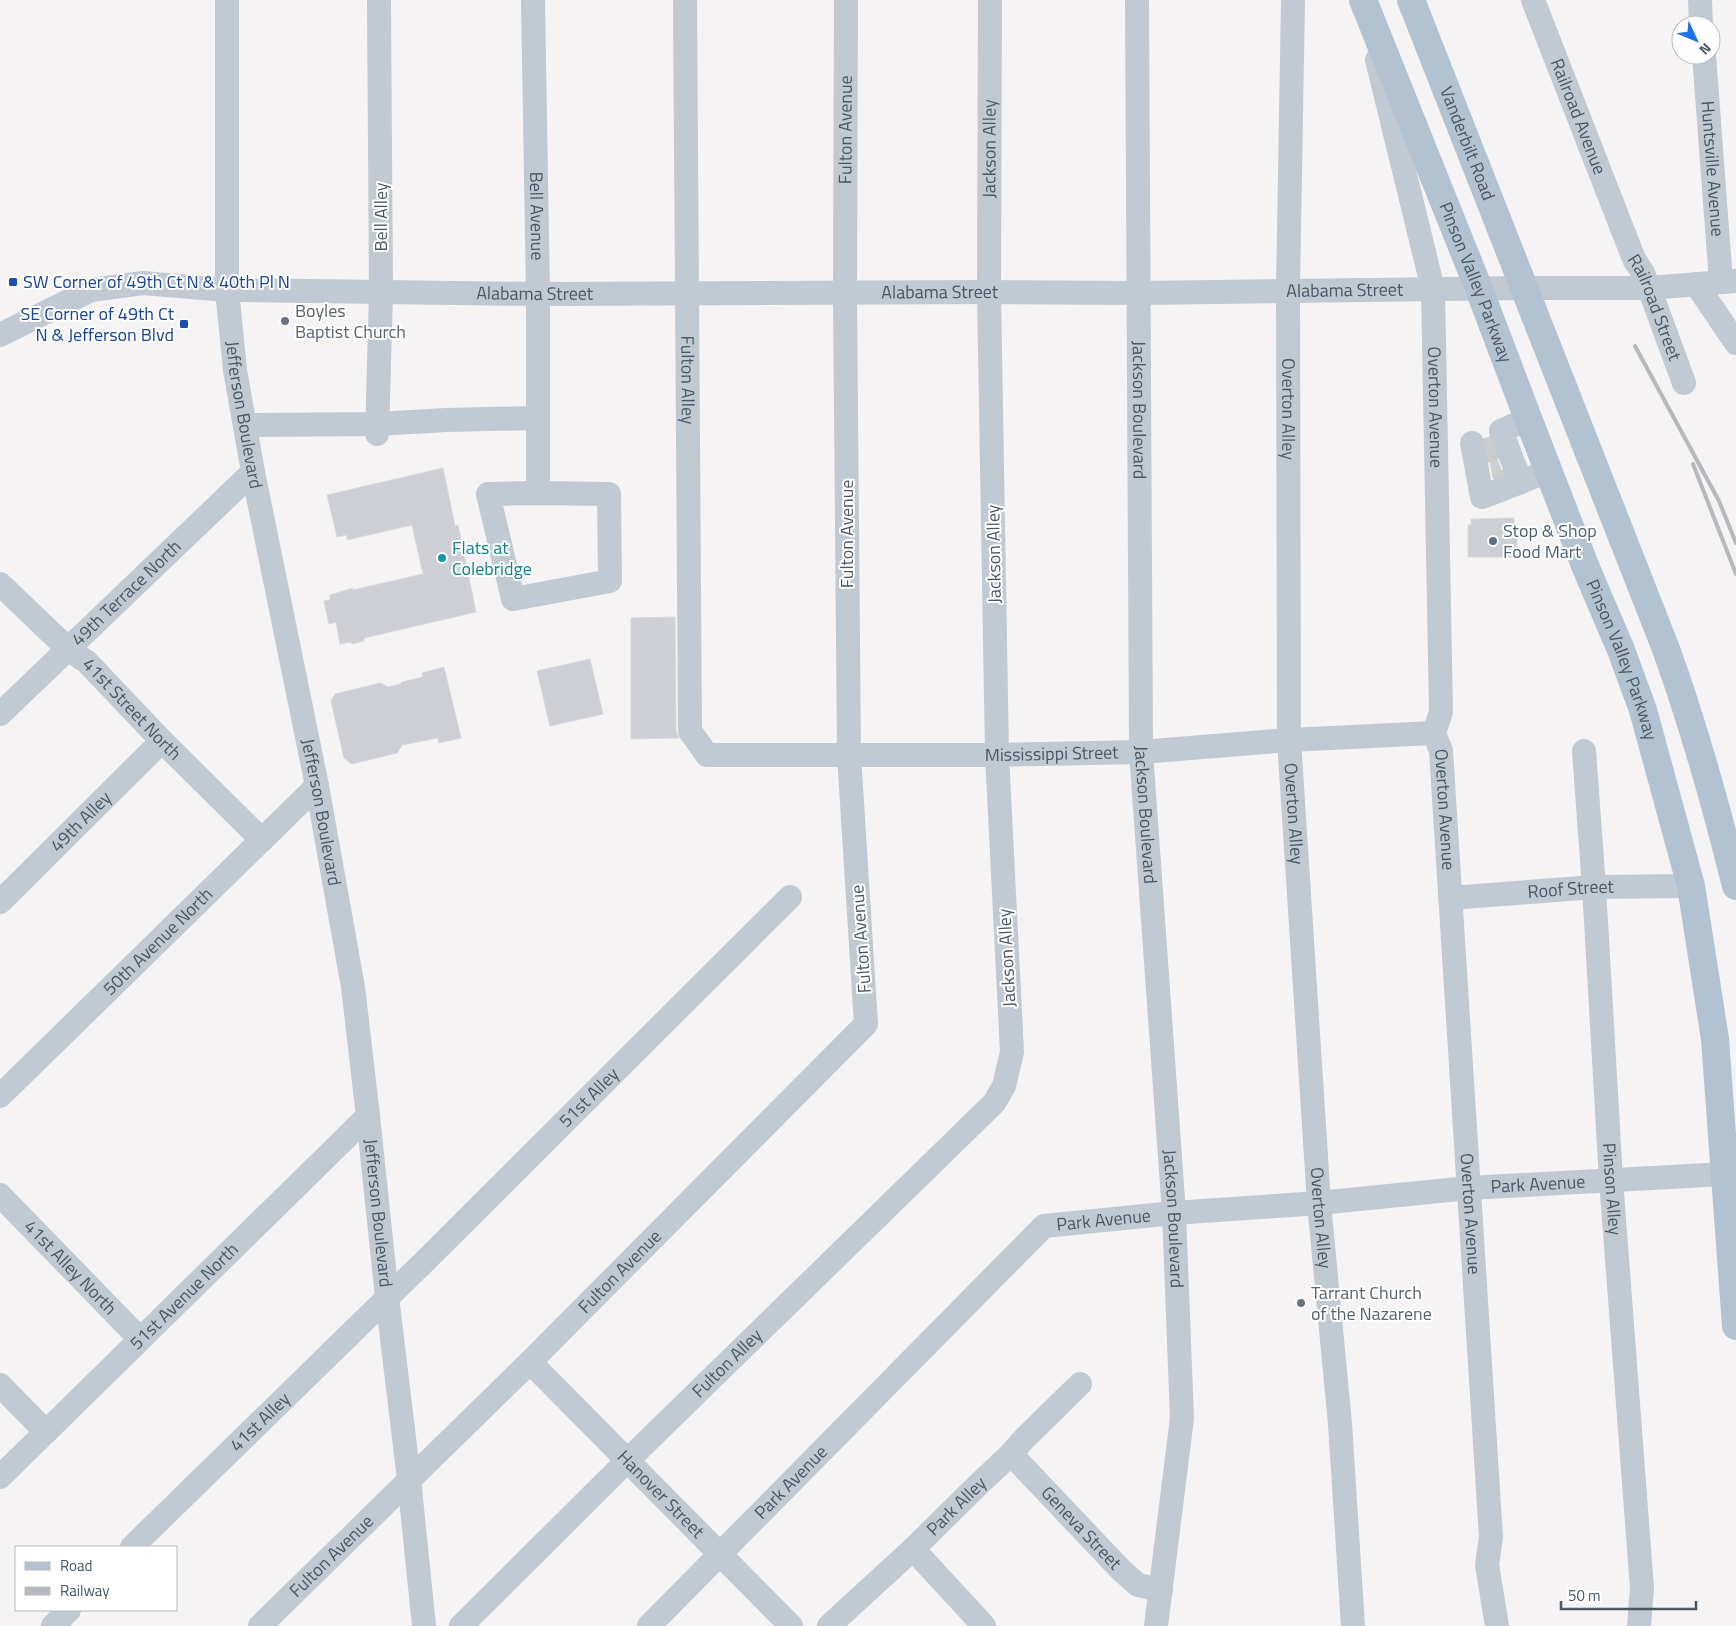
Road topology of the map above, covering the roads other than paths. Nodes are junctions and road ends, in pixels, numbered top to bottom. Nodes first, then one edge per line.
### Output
1 (227, 0) edge
2 (379, 0) edge
3 (533, 0) edge
4 (685, 0) edge
5 (846, 0) edge
6 (990, 0) edge
7 (1137, 0) edge
8 (1293, 0) edge
9 (1363, 0) edge
10 (1411, 0) edge
11 (1533, 0) edge
12 (1700, 0) edge
13 (1701, 15) edge
14 (1705, 65) edge
15 (1624, 233) joint
16 (1728, 281) edge
17 (1696, 284) junction
18 (1523, 288) junction
19 (1649, 288) junction
20 (1433, 289) junction
21 (1480, 289) junction
22 (227, 290) junction
23 (1288, 290) junction
24 (989, 292) junction
25 (381, 293) junction
26 (687, 293) junction
27 (1138, 293) junction
28 (538, 294) junction
29 (845, 294) junction
30 (0, 335) edge
31 (1736, 343) edge
32 (1684, 383) dead end
33 (538, 418) junction
34 (1528, 419) junction
35 (245, 425) junction
36 (377, 429) junction
37 (1501, 431) junction
38 (1436, 436) junction
39 (1472, 443) junction
40 (1548, 471) junction
41 (253, 472) junction
42 (1521, 482) junction
43 (538, 493) junction
44 (0, 584) edge
45 (68, 648) junction
46 (0, 714) edge
47 (1434, 733) junction
48 (1289, 740) junction
49 (162, 741) junction
50 (1584, 751) dead end
51 (1141, 752) junction
52 (707, 755) joint
53 (997, 755) junction
54 (848, 756) junction
55 (317, 786) junction
56 (262, 840) junction
57 (1691, 886) junction
58 (1736, 886) edge
59 (1594, 887) junction
60 (790, 897) dead end
61 (1450, 898) junction
62 (0, 902) edge
63 (0, 1096) edge
64 (994, 1104) joint
65 (368, 1116) junction
66 (1731, 1173) edge
67 (1611, 1180) junction
68 (1469, 1188) junction
69 (0, 1195) edge
70 (1319, 1203) junction
71 (1174, 1212) junction
72 (387, 1297) junction
73 (1736, 1326) edge
74 (140, 1339) junction
75 (530, 1362) junction
76 (1080, 1384) dead end
77 (0, 1385) edge
78 (46, 1432) junction
79 (1011, 1454) junction
80 (628, 1460) junction
81 (0, 1478) edge
82 (409, 1479) junction
83 (133, 1546) edge
84 (913, 1549) junction
85 (721, 1553) junction
86 (1161, 1590) junction
87 (68, 1611) edge
88 (52, 1626) edge
89 (260, 1626) edge
90 (424, 1626) edge
91 (461, 1626) edge
92 (649, 1626) edge
93 (791, 1626) edge
94 (829, 1626) edge
95 (984, 1626) edge
96 (1156, 1626) edge
97 (1353, 1626) edge
98 (1497, 1626) edge
99 (1639, 1626) edge

1 - 22 street, Jefferson Boulevard
2 - 25 street, Bell Alley
3 - 28 street, Bell Avenue
4 - 26 street, Fulton Alley
5 - 29 street, Fulton Avenue
6 - 24 street, Jackson Alley
7 - 27 street, Jackson Boulevard
8 - 23 street, Overton Alley
9 - 20 street, Overton Avenue
9 - 21 main road, Pinson Valley Parkway
10 - 18 main road, Vanderbilt Road
11 - 15 street, Railroad Avenue
12 - 13 street
14 - 16 street, Huntsville Avenue
15 - 19 street, Railroad Street
16 - 17 street, Alabama Street
17 - 19 street, Alabama Street
17 - 31 street
18 - 19 street, Alabama Street
18 - 21 street, Alabama Street
18 - 58 main road
19 - 32 street, Railroad Street
20 - 21 street, Alabama Street
20 - 23 street, Alabama Street
20 - 38 street, Overton Avenue
21 - 34 main road, Pinson Valley Parkway
22 - 25 street, Alabama Street
22 - 30 street, Alabama Street
22 - 35 street, Jefferson Boulevard
23 - 27 street, Alabama Street
23 - 48 street, Overton Alley
24 - 27 street, Alabama Street
24 - 29 street, Alabama Street
24 - 53 street, Jackson Alley
25 - 28 street, Alabama Street
25 - 36 street, Bell Alley
26 - 28 street, Alabama Street
26 - 29 street, Alabama Street
26 - 52 street, Fulton Alley
27 - 51 street, Jackson Boulevard
28 - 33 street, Bell Avenue
29 - 54 street, Fulton Avenue
33 - 36 street
33 - 43 street, Bell Avenue
34 - 37 street
34 - 40 main road, Pinson Valley Parkway
35 - 36 street
35 - 41 street, Jefferson Boulevard
37 - 39 street
37 - 42 street
38 - 39 street
38 - 47 street, Overton Avenue
39 - 42 street
40 - 42 street
40 - 57 main road, Pinson Valley Parkway
41 - 45 street, 49th Terrace North
41 - 55 street, Jefferson Boulevard
43 - 43 street
44 - 45 street, 41st Street North
45 - 46 street, 49th Terrace North
45 - 49 street, 41st Street North
47 - 48 street, Mississippi Street
47 - 61 street, Overton Avenue
48 - 51 street, Mississippi Street
48 - 70 street, Overton Alley
49 - 56 street, 41st Street North
49 - 62 street, 49th Alley
50 - 59 street, Pinson Alley
51 - 53 street, Mississippi Street
51 - 71 street, Jackson Boulevard
52 - 54 street, Mississippi Street
53 - 54 street, Mississippi Street
53 - 64 street, Jackson Alley
54 - 75 street, Fulton Avenue
55 - 56 street, 50th Avenue North
55 - 65 street, Jefferson Boulevard
56 - 63 street, 50th Avenue North
57 - 59 street, Roof Street
57 - 66 main road, Pinson Valley Parkway
59 - 61 street, Roof Street
59 - 67 street, Pinson Alley
60 - 72 street, 51st Alley
61 - 68 street, Overton Avenue
64 - 80 street, Fulton Alley
65 - 72 street, Jefferson Boulevard
65 - 74 street, 51st Avenue North
66 - 67 street, Park Avenue
66 - 73 main road, Pinson Valley Parkway
67 - 68 street, Park Avenue
67 - 99 street, Pinson Alley
68 - 70 street, Park Avenue
68 - 98 street, Overton Avenue
69 - 74 street, 41st Alley North
70 - 71 street, Park Avenue
70 - 97 street, Overton Alley
71 - 85 street, Park Avenue
71 - 86 street, Jackson Boulevard
72 - 82 street, Jefferson Boulevard
72 - 83 street, 41st Alley
74 - 78 street, 51st Avenue North
75 - 80 street, Hanover Street
75 - 82 street, Fulton Avenue
76 - 79 street, Park Alley
77 - 78 street
78 - 81 street, 51st Avenue North
79 - 84 street, Park Alley
79 - 86 street, Geneva Street
80 - 85 street, Hanover Street
80 - 91 street, Fulton Alley
82 - 89 street, Fulton Avenue
82 - 90 street, Jefferson Boulevard
84 - 94 street, Park Alley
84 - 95 street
85 - 92 street, Park Avenue
85 - 93 street, Hanover Street
86 - 96 street, Jackson Boulevard
87 - 88 street

